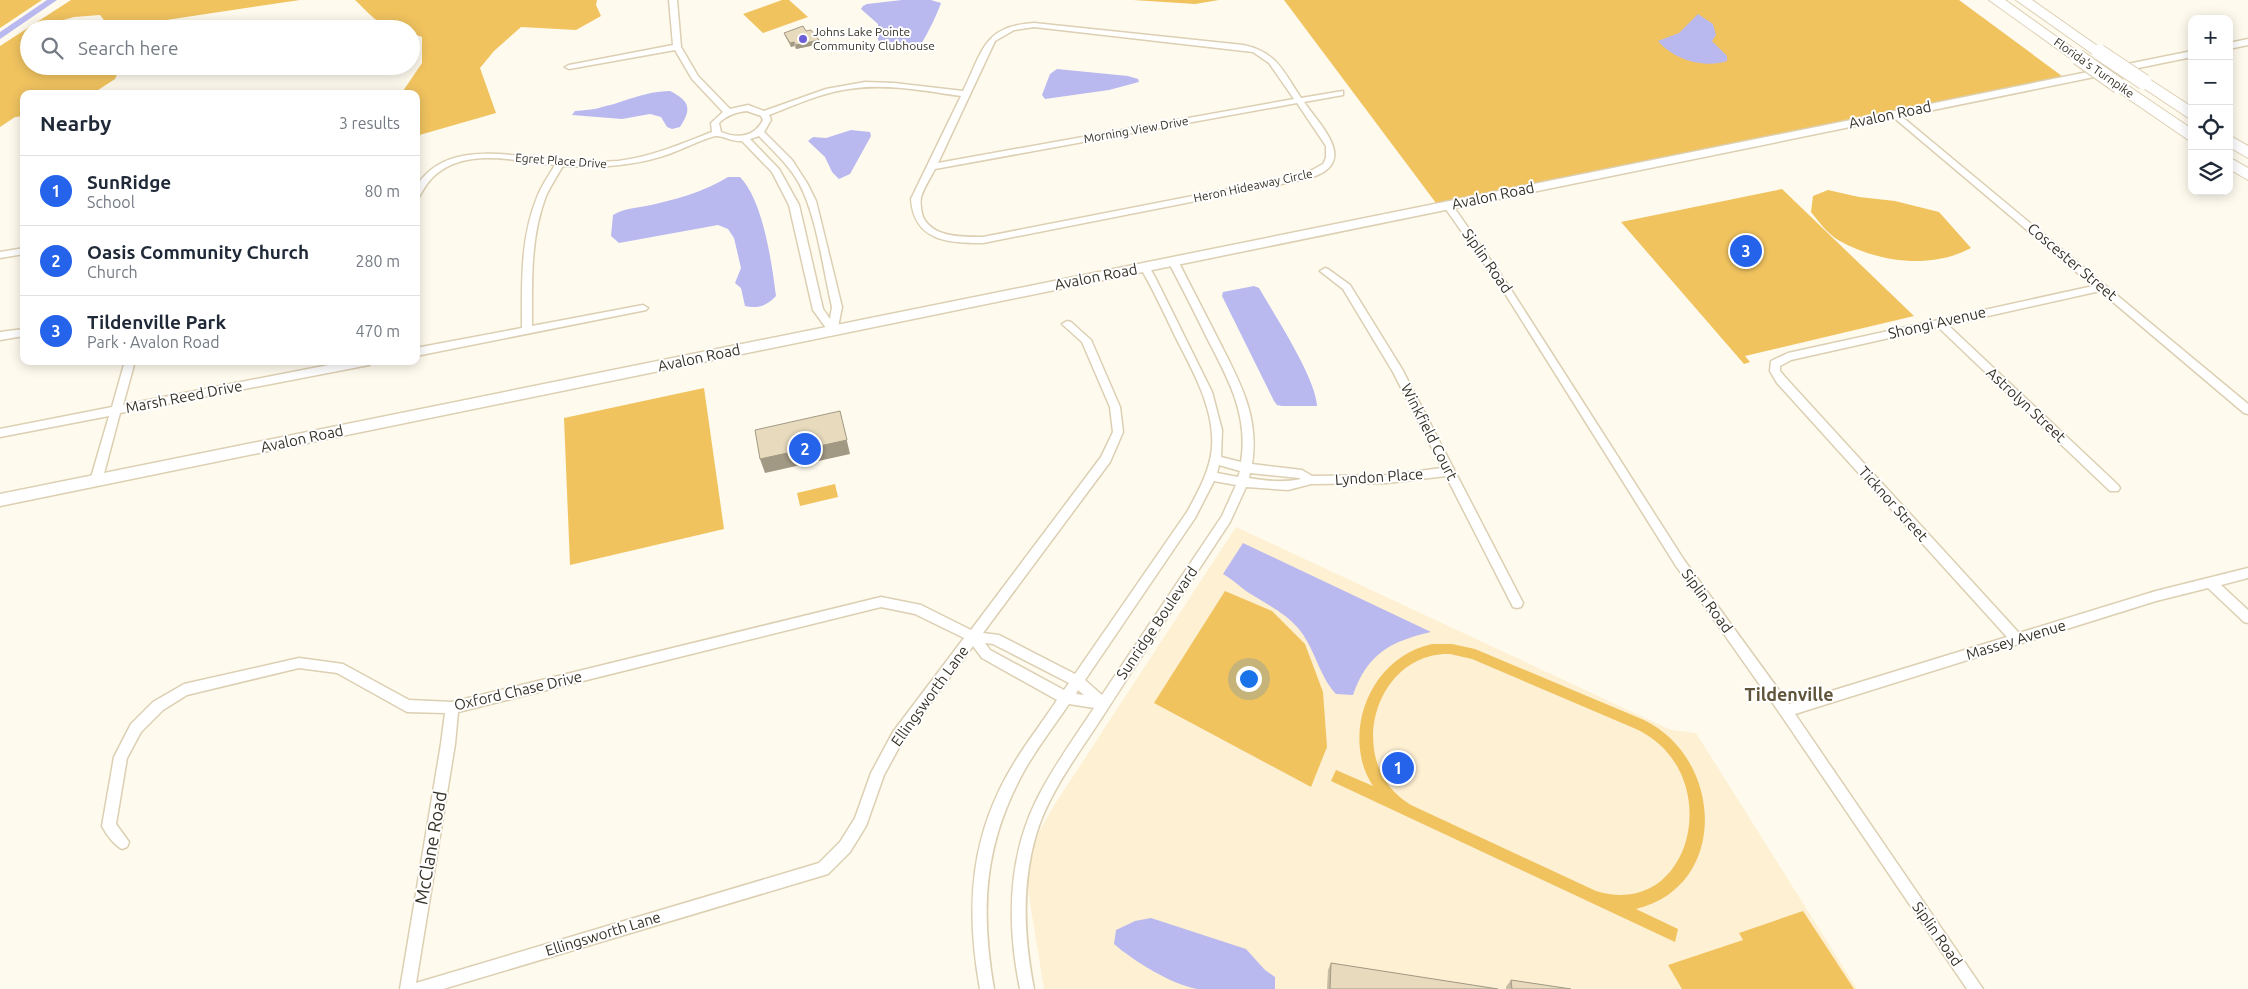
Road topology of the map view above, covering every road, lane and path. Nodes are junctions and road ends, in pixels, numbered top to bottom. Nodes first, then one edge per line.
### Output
1 (674, 0) edge
2 (1996, 0) edge
3 (2023, 0) edge
4 (2248, 42) edge
5 (2233, 45) edge
6 (677, 47) junction
7 (2188, 55) edge
8 (570, 66) dead end
9 (1340, 93) dead end
10 (966, 94) junction
11 (1299, 100) junction
12 (2188, 111) edge
13 (728, 112) junction
14 (764, 114) junction
15 (1895, 114) junction
16 (760, 132) junction
17 (717, 133) junction
18 (2188, 133) edge
19 (744, 138) junction
20 (2233, 143) edge
21 (2248, 153) edge
22 (560, 162) junction
23 (2233, 165) edge
24 (931, 168) junction
25 (2248, 175) edge
26 (420, 187) edge
27 (1448, 206) junction
28 (818, 225) junction
29 (800, 228) junction
30 (20, 252) edge
31 (0, 255) edge
32 (1173, 261) junction
33 (1145, 267) junction
34 (1325, 271) dead end
35 (2102, 287) junction
36 (643, 308) dead end
37 (1939, 322) junction
38 (1067, 324) dead end
39 (527, 330) junction
40 (833, 330) junction
41 (20, 333) edge
42 (0, 336) edge
43 (420, 351) edge
44 (1775, 364) joint
45 (129, 365) edge
46 (349, 365) edge
47 (2248, 410) edge
48 (116, 411) junction
49 (0, 433) edge
50 (1215, 460) junction
51 (1246, 468) junction
52 (1448, 471) junction
53 (1211, 476) junction
54 (1310, 480) junction
55 (96, 481) junction
56 (1243, 481) junction
57 (2114, 488) dead end
58 (0, 500) edge
59 (2248, 573) edge
60 (2210, 582) junction
61 (1517, 603) dead end
62 (2248, 618) edge
63 (974, 637) junction
64 (2017, 640) junction
65 (1030, 657) junction
66 (1020, 672) junction
67 (1078, 681) junction
68 (1066, 698) junction
69 (1104, 704) junction
70 (452, 708) junction
71 (1786, 711) junction
72 (122, 842) dead end
73 (407, 989) edge
74 (418, 989) edge
75 (987, 989) edge
76 (1027, 989) edge
77 (1976, 989) edge

1 - 6 street
2 - 18 highway, Florida's Turnpike, bridge
3 - 12 highway, Florida's Turnpike, bridge
4 - 5 main road
6 - 8 street
6 - 13 street
7 - 15 main road, Avalon Road
9 - 11 street, Morning View Drive
10 - 11 street, Heron Hideaway Circle
10 - 14 street
10 - 24 street, Heron Hideaway Circle
11 - 24 street, Morning View Drive
11 - 24 street, Heron Hideaway Circle
13 - 14 street
13 - 17 street
14 - 16 street
15 - 27 main road, Avalon Road
15 - 35 street, Coscester Street
16 - 19 street
16 - 28 street
17 - 19 street
17 - 22 street, Egret Place Drive
19 - 29 street
20 - 21 highway
22 - 26 street, Egret Place Drive
22 - 39 street
23 - 25 highway
27 - 32 main road, Avalon Road
27 - 71 street, Siplin Road
28 - 29 street
28 - 40 street
29 - 40 street
30 - 31 street
32 - 33 main road, Avalon Road
32 - 51 street, Sunridge Boulevard
33 - 40 main road, Avalon Road
33 - 50 street
34 - 52 street, Winkfield Court
35 - 37 street, Shongi Avenue
35 - 47 street, Coscester Street
36 - 39 street
37 - 44 street, Shongi Avenue
37 - 57 street, Astrolyn Street
38 - 63 street, Ellingsworth Lane
39 - 43 street
40 - 55 main road, Avalon Road
41 - 42 street
44 - 64 street, Ticknor Street
45 - 48 street
46 - 48 street, Marsh Reed Drive
48 - 49 street, Marsh Reed Drive
48 - 55 street
50 - 51 street
50 - 53 street
51 - 54 street
51 - 56 street, Sunridge Boulevard
52 - 54 street, Lyndon Place
52 - 61 street, Winkfield Court
53 - 56 street
53 - 67 street
54 - 56 street
55 - 58 main road, Avalon Road
56 - 69 street, Sunridge Boulevard
59 - 60 street, Massey Avenue
60 - 62 street
60 - 64 street, Massey Avenue
63 - 65 street, Oxford Chase Drive
63 - 66 street, Oxford Chase Drive
63 - 70 street, Oxford Chase Drive
63 - 74 street, Ellingsworth Lane
64 - 71 street, Massey Avenue
65 - 66 street
65 - 67 street, Oxford Chase Drive
66 - 68 street, Oxford Chase Drive
67 - 68 street
67 - 69 street, Oxford Chase Drive
68 - 69 street, Oxford Chase Drive
68 - 75 street
69 - 76 street, Sunridge Boulevard
70 - 72 street, Oxford Chase Drive
70 - 73 street, McClane Road
71 - 77 street, Siplin Road

